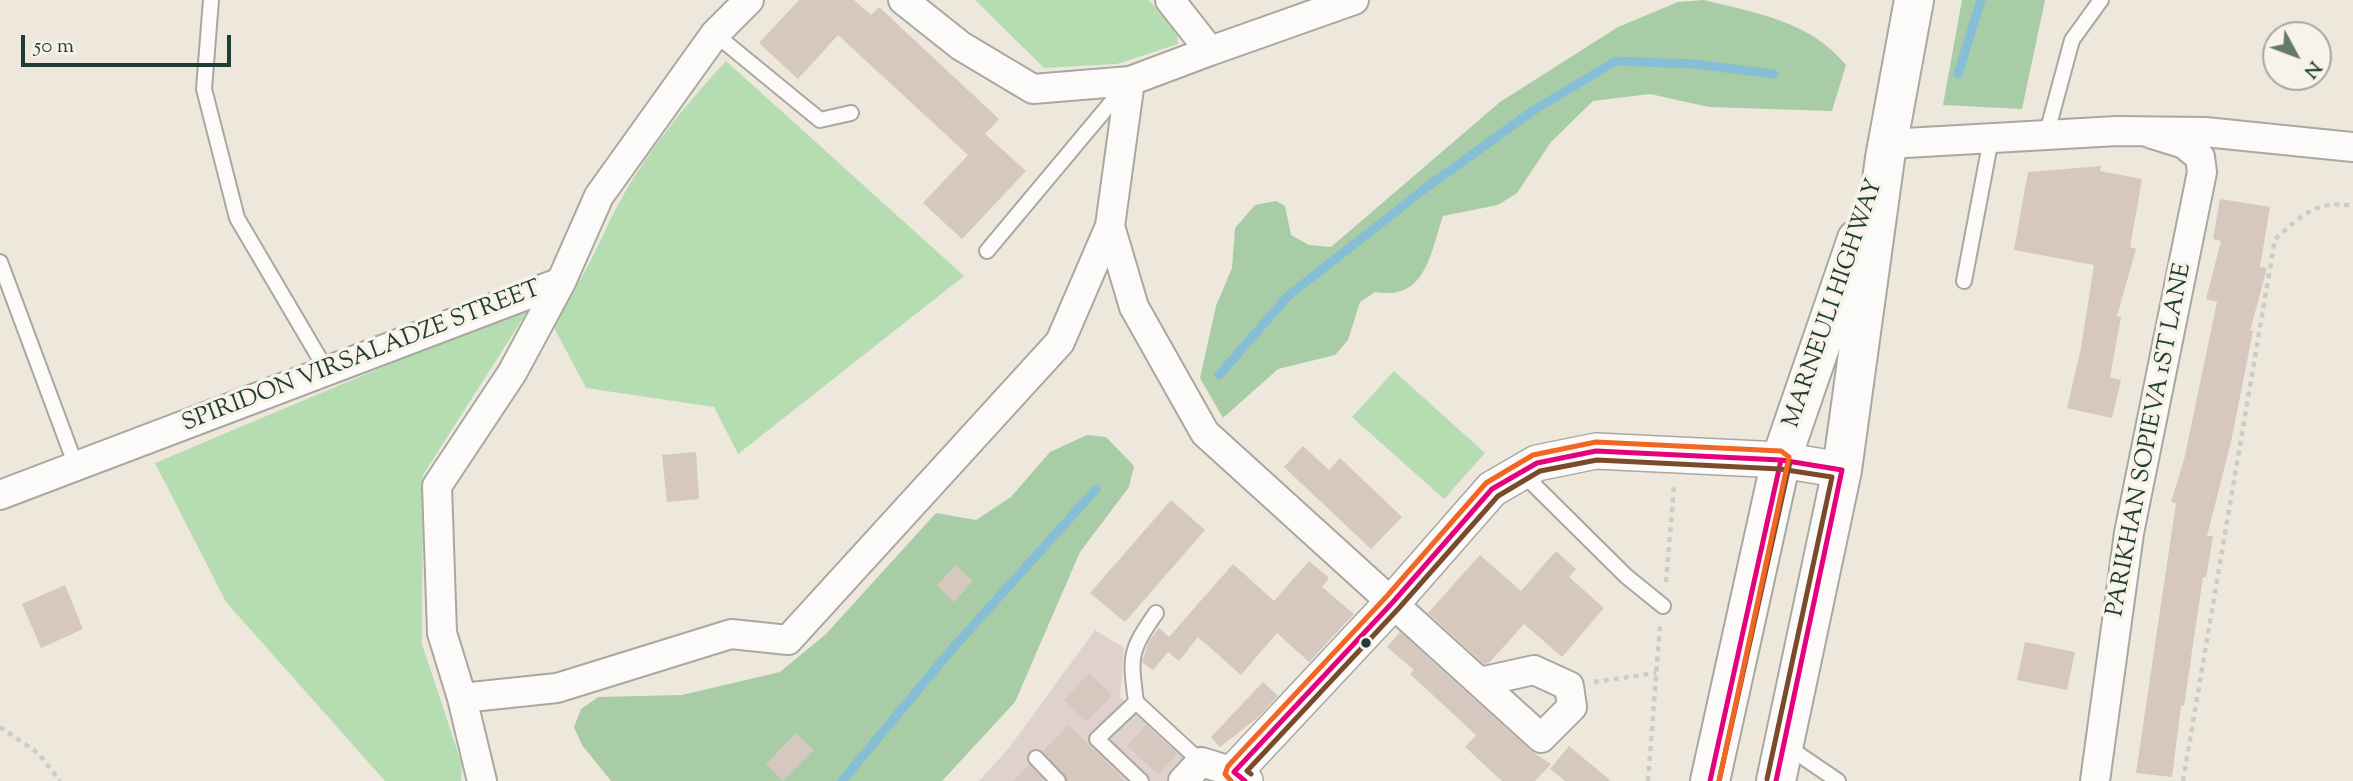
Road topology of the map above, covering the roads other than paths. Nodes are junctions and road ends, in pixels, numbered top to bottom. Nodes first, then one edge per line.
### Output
1 (211, 0) edge
2 (744, 0) edge
3 (903, 0) edge
4 (1170, 0) edge
5 (1354, 0) edge
6 (1914, 0) edge
7 (2101, 0) edge
8 (715, 34) junction
9 (1210, 51) junction
10 (1130, 81) junction
11 (851, 113) dead end
12 (2149, 133) junction
13 (2046, 136) junction
14 (1991, 139) junction
15 (2353, 147) edge
16 (1886, 151) junction
17 (1110, 226) junction
18 (987, 251) dead end
19 (0, 262) edge
20 (1964, 281) dead end
21 (561, 282) junction
22 (327, 371) junction
23 (1781, 460) junction
24 (76, 466) junction
25 (1842, 470) junction
26 (1521, 472) junction
27 (0, 495) edge
28 (1393, 602) junction
29 (1663, 606) dead end
30 (1156, 613) dead end
31 (1480, 682) junction
32 (462, 698) junction
33 (1136, 702) junction
34 (1784, 744) junction
35 (1036, 758) dead end
36 (1192, 771) edge
37 (1240, 776) edge
38 (482, 781) edge
39 (1058, 781) edge
40 (1141, 781) edge
41 (1710, 781) edge
42 (1776, 781) edge
43 (1838, 781) edge
44 (2095, 781) edge

1 - 22 lane
2 - 8 street, SPIRIDON VIRSALADZE STREET
3 - 10 street
4 - 9 street
5 - 9 street
6 - 16 highway
7 - 13 lane
8 - 11 lane
8 - 21 street, SPIRIDON VIRSALADZE STREET
9 - 10 street
10 - 17 street
10 - 18 lane
12 - 13 street
12 - 15 street
12 - 44 street, PARIKHAN SOPIEVA 1ST LANE
13 - 14 street
14 - 16 street
14 - 20 lane
16 - 23 highway, MARNEULI HIGHWAY
16 - 25 highway, MARNEULI HIGHWAY
17 - 28 street
17 - 32 street
19 - 24 lane
21 - 22 street, SPIRIDON VIRSALADZE STREET
21 - 32 street
22 - 24 street, SPIRIDON VIRSALADZE STREET
23 - 25 street
23 - 26 street
23 - 41 highway, MARNEULI HIGHWAY
24 - 27 street, SPIRIDON VIRSALADZE STREET
25 - 34 highway, MARNEULI HIGHWAY
26 - 28 street
26 - 29 lane
28 - 31 street
28 - 37 street
30 - 33 lane
31 - 31 street
32 - 38 street
33 - 36 lane
33 - 40 lane
34 - 42 highway, MARNEULI HIGHWAY
34 - 43 lane
35 - 39 lane
36 - 37 street

